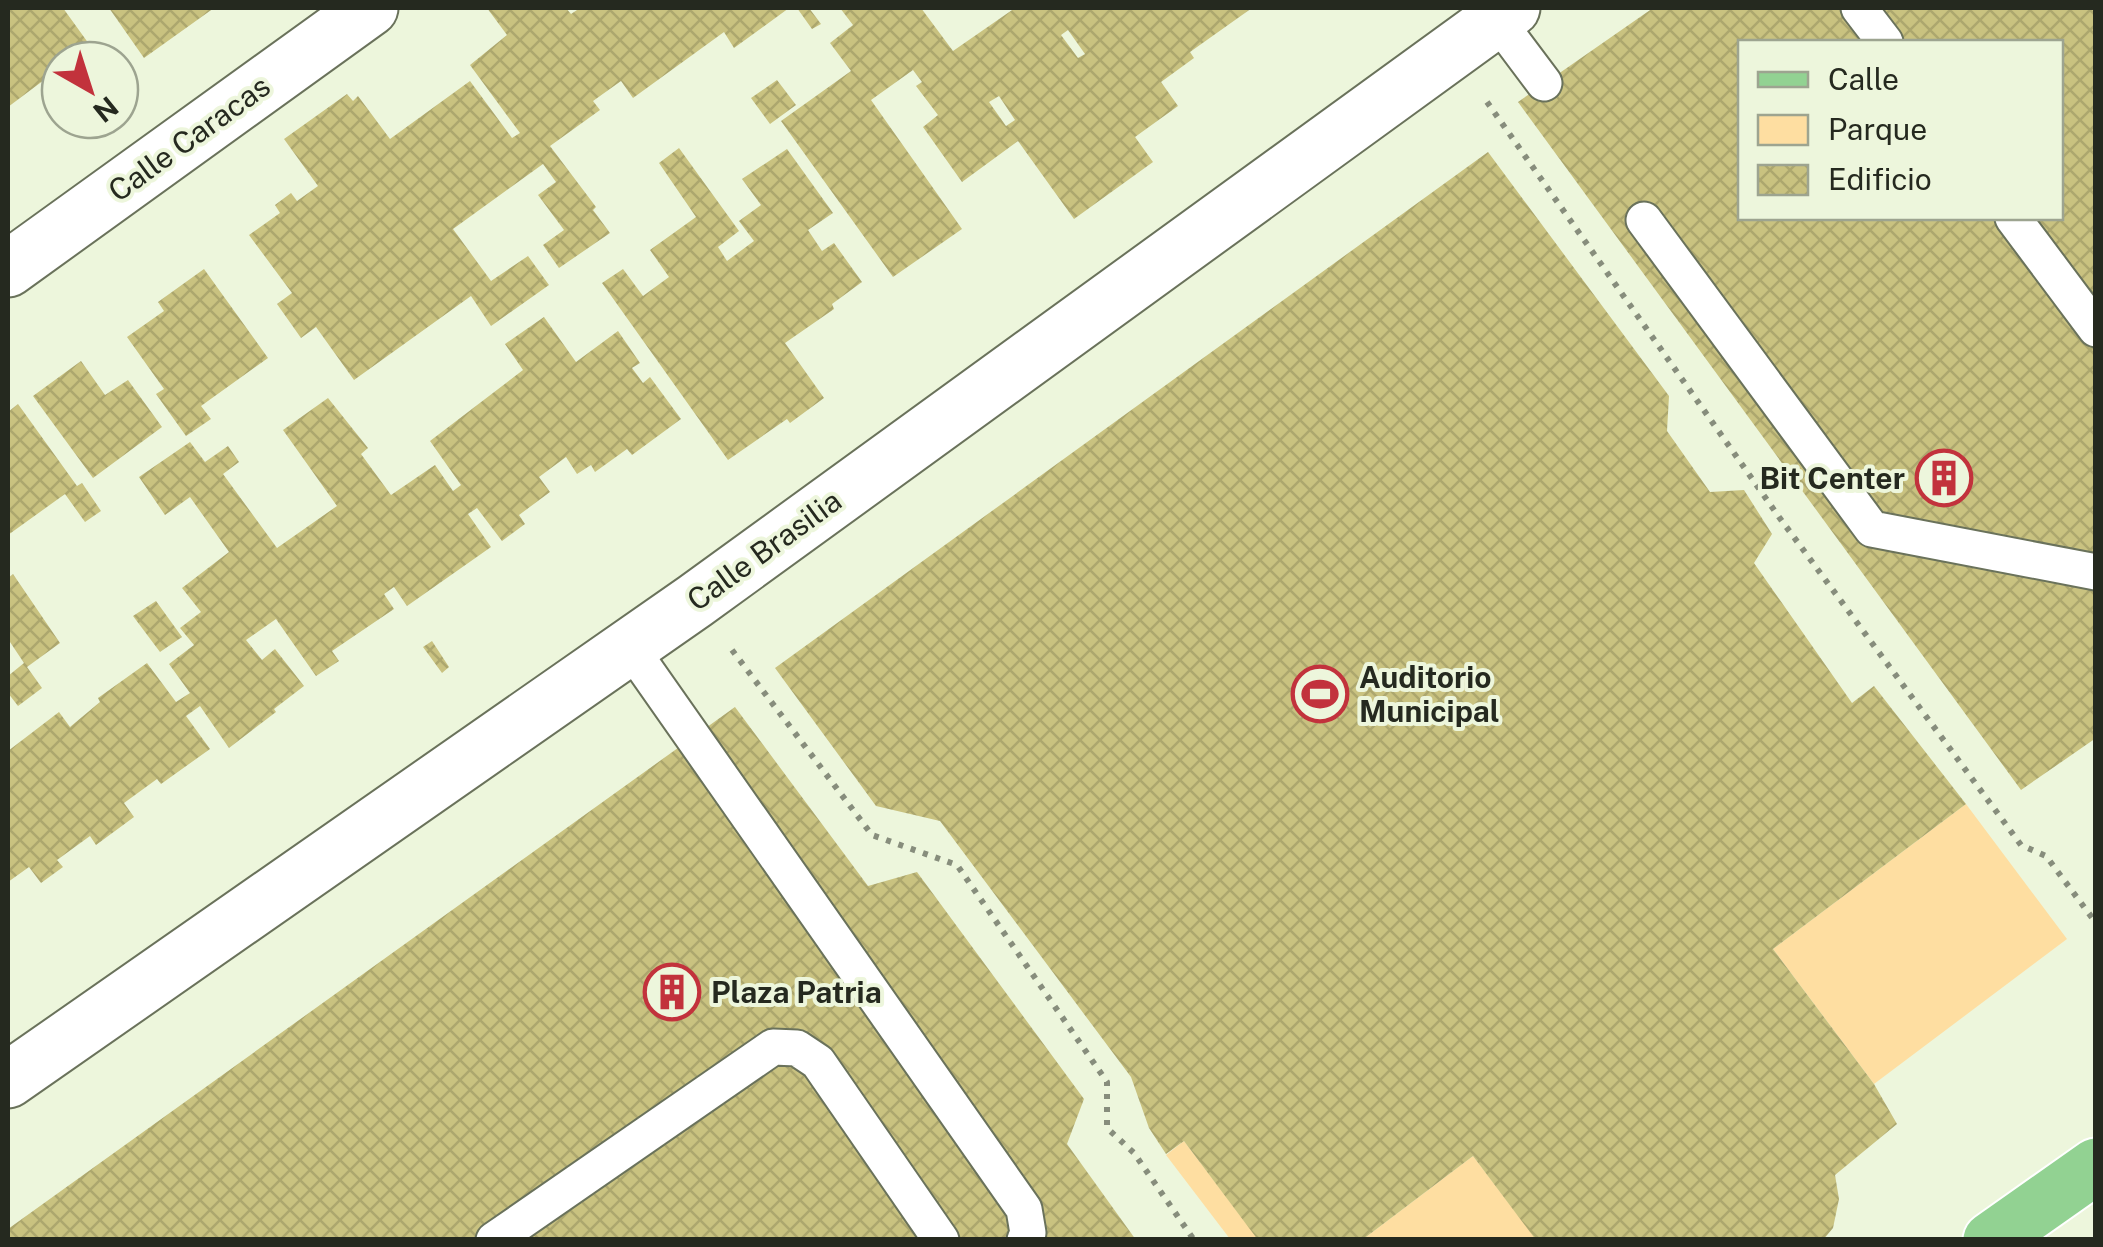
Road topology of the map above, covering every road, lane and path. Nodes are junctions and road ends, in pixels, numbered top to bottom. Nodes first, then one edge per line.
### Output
1 (370, 8) edge
2 (1859, 8) edge
3 (1504, 13) edge
4 (1883, 40) edge
5 (1452, 52) junction
6 (1544, 83) dead end
7 (1644, 220) dead end
8 (2015, 220) edge
9 (8, 270) edge
10 (2096, 329) edge
11 (2096, 572) edge
12 (695, 601) junction
13 (629, 646) junction
14 (2096, 922) edge
15 (8, 1080) edge
16 (2096, 1166) edge
17 (494, 1240) edge
18 (941, 1240) edge
19 (1024, 1240) edge
20 (1194, 1240) edge
21 (1991, 1240) edge

1 - 9 street, Calle Caracas
2 - 4 lane
3 - 5 street, Calle Brasilia
3 - 6 lane
5 - 12 street, Calle Brasilia
5 - 14 path
7 - 11 lane
8 - 10 lane
12 - 13 street, Calle Brasilia
12 - 20 path
13 - 15 street, Calle Brasilia
13 - 19 lane
16 - 21 main road
17 - 18 lane

